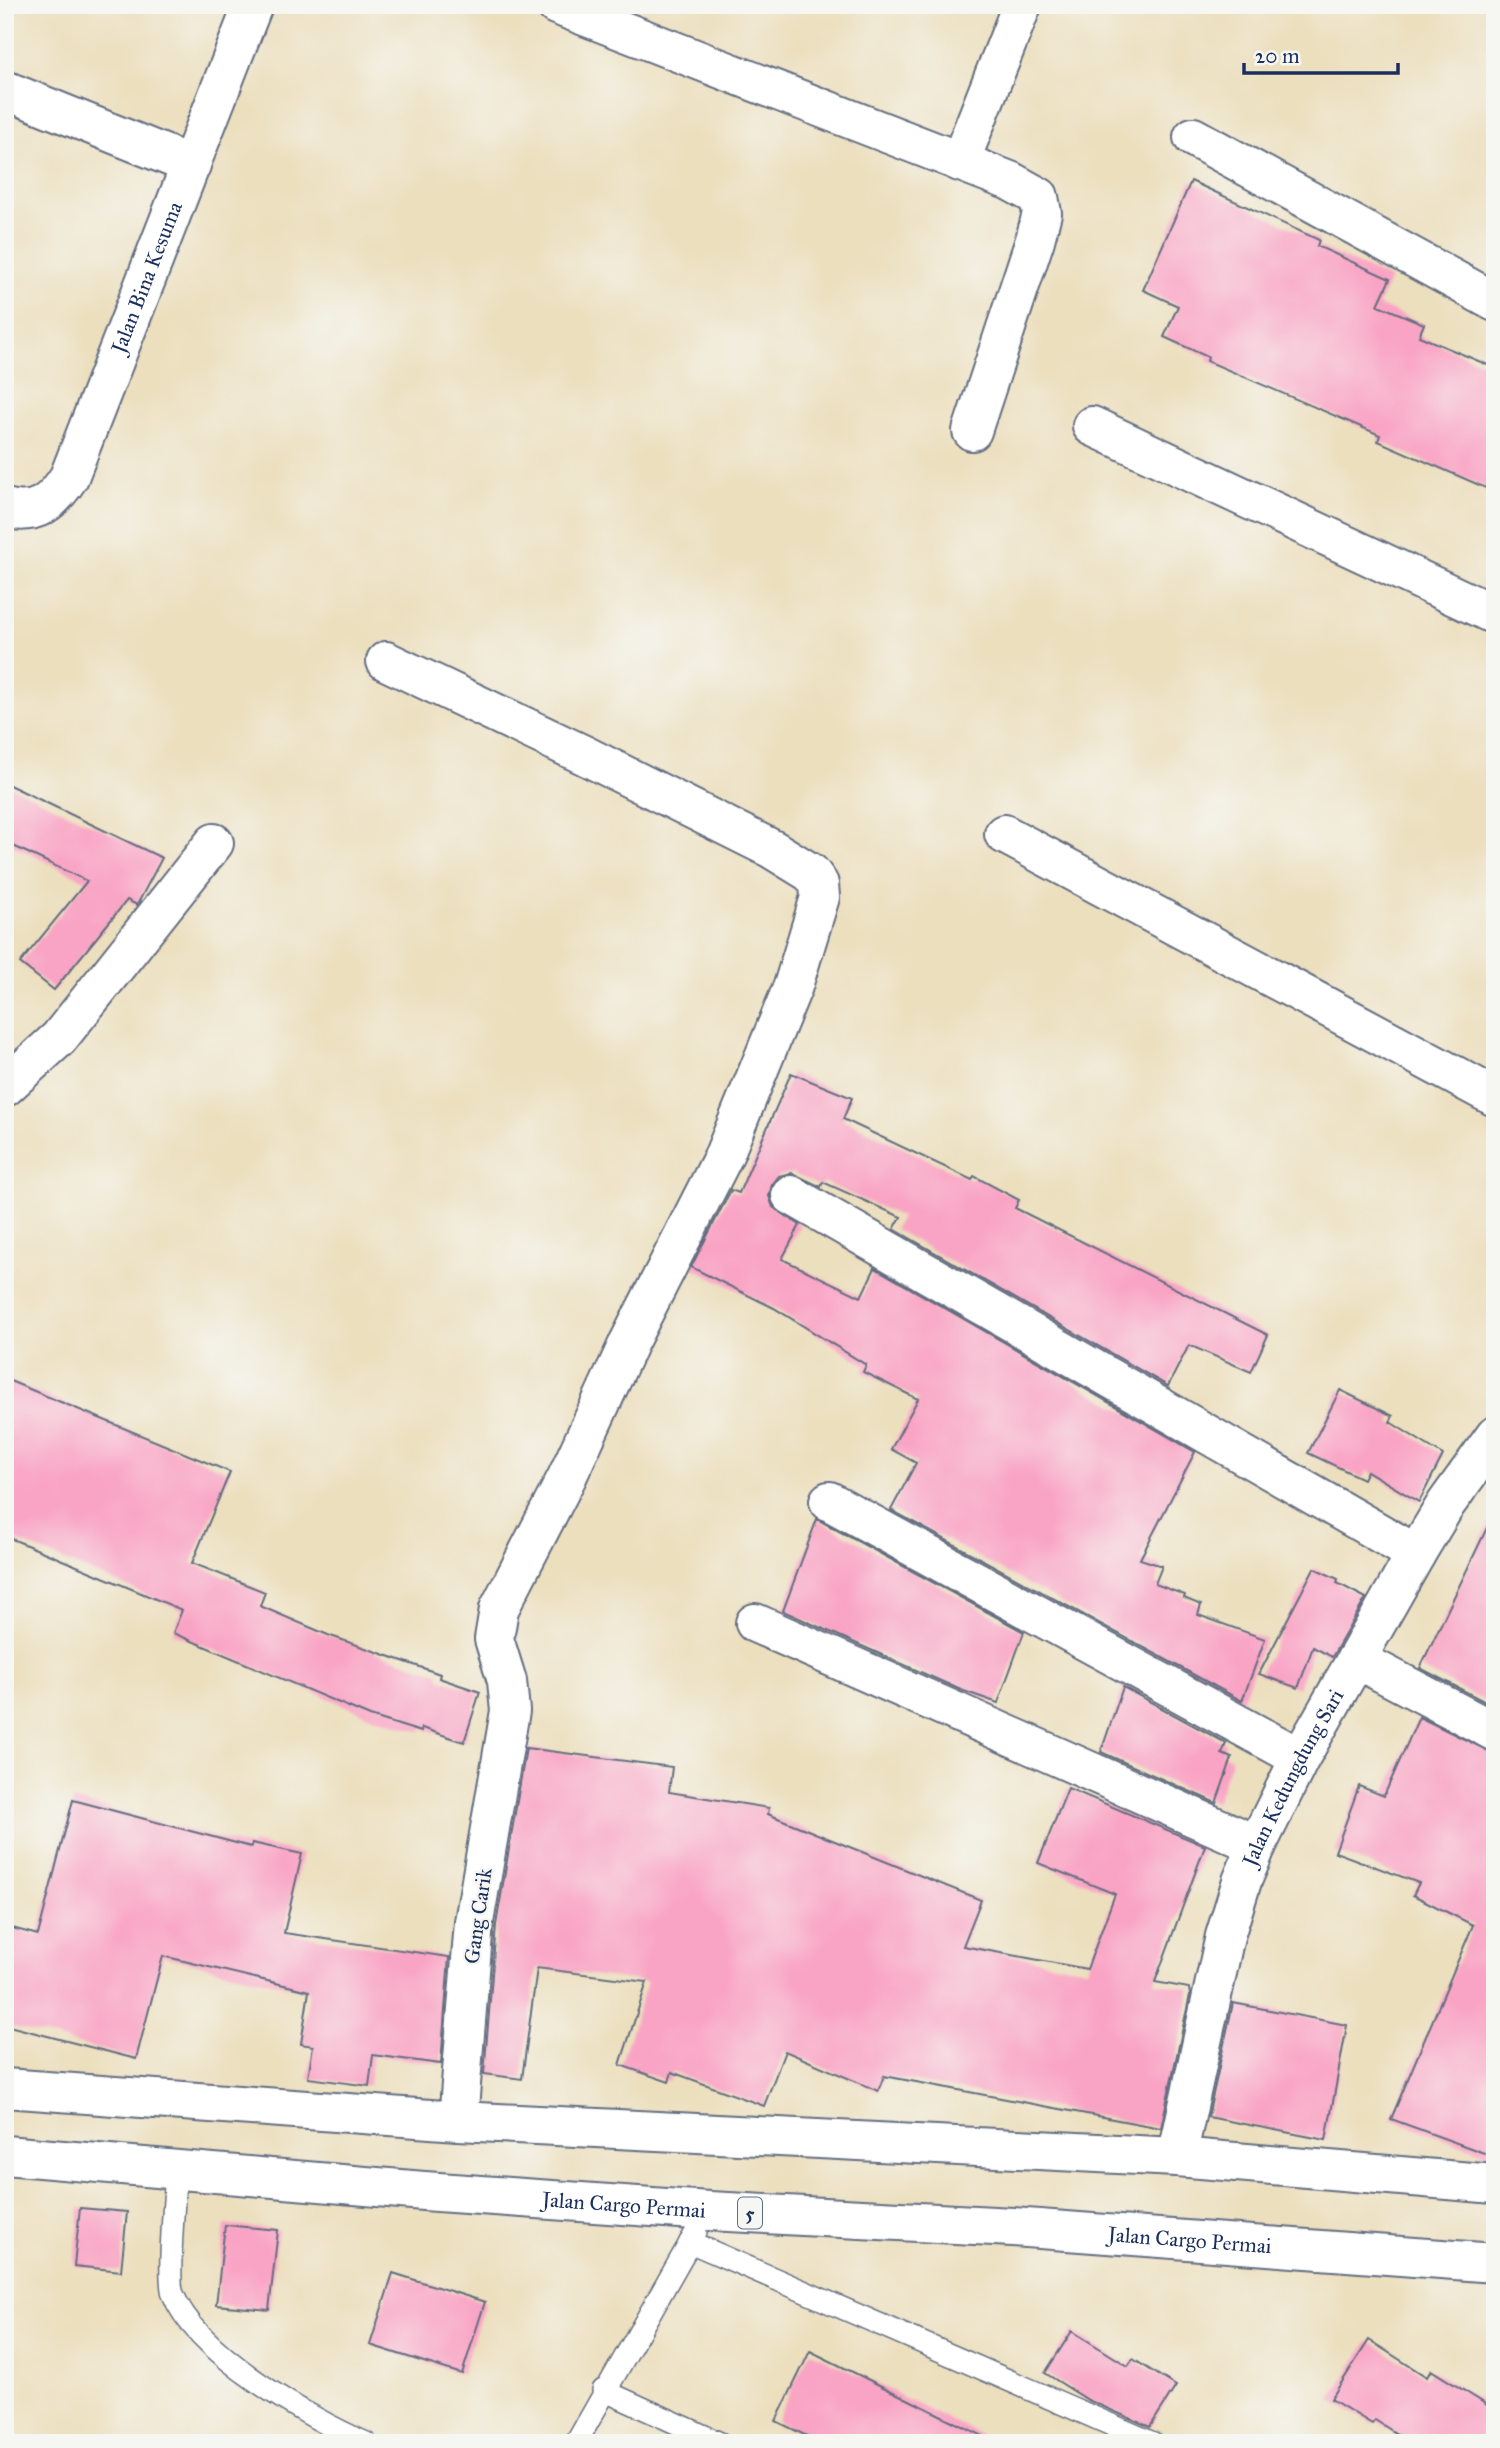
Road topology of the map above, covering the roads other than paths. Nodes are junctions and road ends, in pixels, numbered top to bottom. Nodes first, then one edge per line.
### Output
1 (253, 5) edge
2 (556, 5) edge
3 (1022, 5) edge
4 (5, 90) edge
5 (1193, 137) dead end
6 (960, 162) junction
7 (191, 164) junction
8 (1495, 302) edge
9 (1092, 426) dead end
10 (972, 431) dead end
11 (5, 508) edge
12 (1495, 615) edge
13 (386, 661) dead end
14 (1004, 834) dead end
15 (214, 843) dead end
16 (5, 1087) edge
17 (1495, 1097) edge
18 (790, 1195) dead end
19 (1492, 1447) edge
20 (829, 1501) dead end
21 (1416, 1554) junction
22 (755, 1623) dead end
23 (1356, 1659) junction
24 (1495, 1732) edge
25 (1300, 1758) junction
26 (1257, 1845) junction
27 (5, 2088) edge
28 (458, 2121) junction
29 (5, 2155) edge
30 (1177, 2157) junction
31 (176, 2170) junction
32 (1495, 2184) edge
33 (699, 2226) junction
34 (1495, 2263) edge
35 (603, 2390) junction
36 (366, 2443) edge
37 (576, 2443) edge
38 (720, 2443) edge
39 (1153, 2443) edge

1 - 7 main road, Jalan Bina Kesuma
2 - 6 main road
3 - 6 main road
4 - 7 main road
5 - 8 main road
6 - 10 main road
7 - 11 main road, Jalan Bina Kesuma
9 - 12 main road
13 - 28 main road, Gang Carik
14 - 17 main road
15 - 16 main road
18 - 21 main road
19 - 21 main road, Jalan Kedungdung Sari
20 - 25 main road
21 - 23 main road, Jalan Kedungdung Sari
22 - 26 main road
23 - 24 main road
23 - 25 main road, Jalan Kedungdung Sari
25 - 26 main road, Jalan Kedungdung Sari
26 - 30 main road, Jalan Kedungdung Sari
27 - 28 main road
28 - 30 main road
29 - 31 main road, Jalan Cargo Permai / 5
30 - 32 main road
31 - 33 main road, Jalan Cargo Permai / 5
31 - 36 lane
33 - 34 main road, Jalan Cargo Permai / 5
33 - 35 lane
33 - 39 lane
35 - 37 lane
35 - 38 lane

